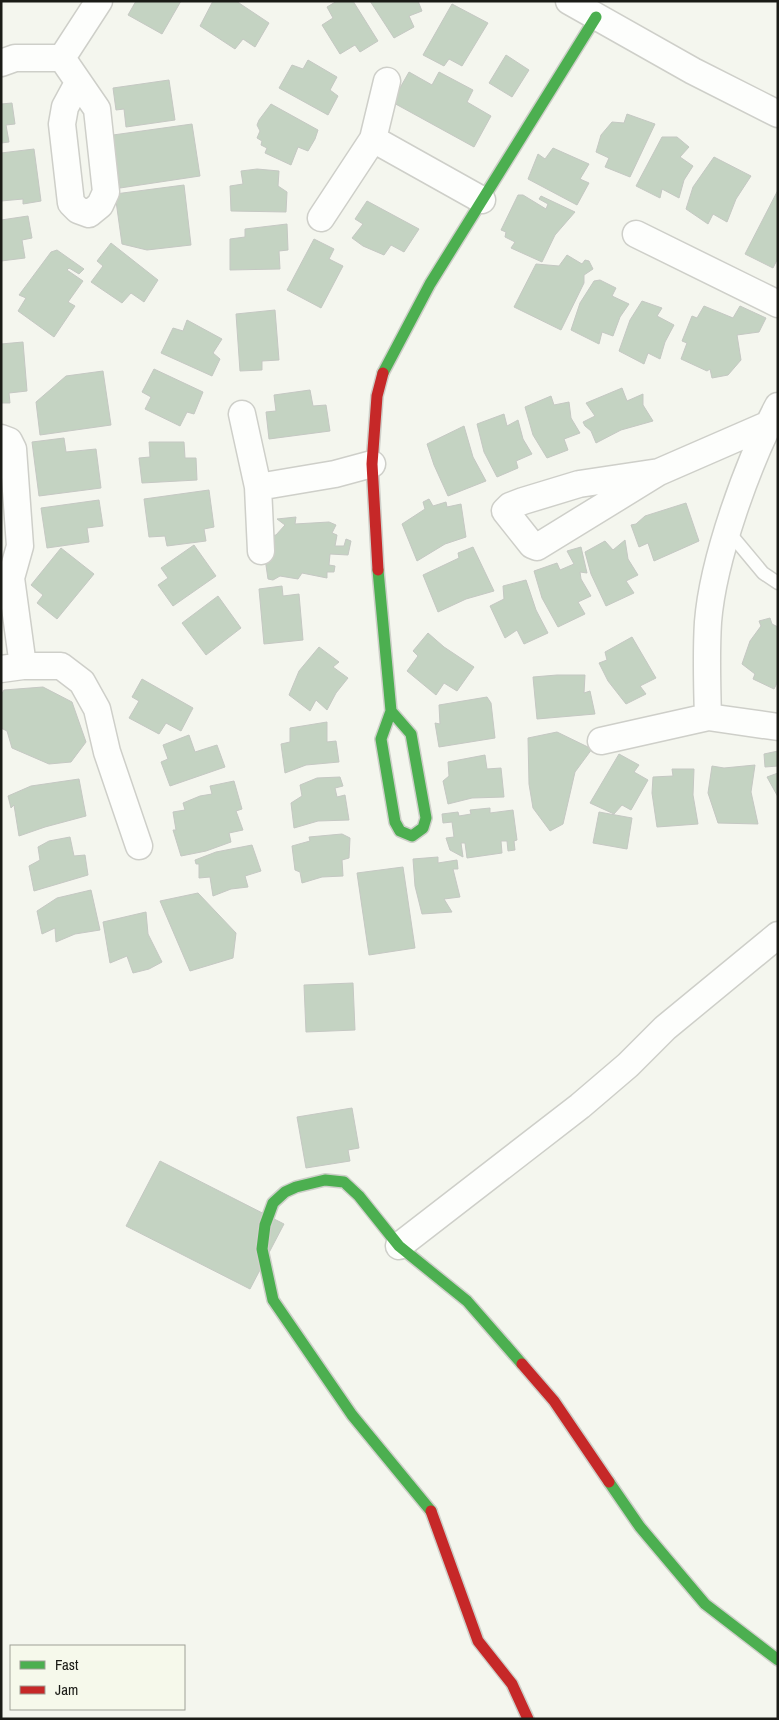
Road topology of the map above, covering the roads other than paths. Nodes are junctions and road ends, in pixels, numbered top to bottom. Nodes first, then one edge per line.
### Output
1 (99, 1) edge
2 (569, 1) edge
3 (596, 17) junction
4 (62, 58) junction
5 (1, 63) edge
6 (387, 81) dead end
7 (78, 83) dead end
8 (778, 114) edge
9 (373, 140) junction
10 (482, 200) junction
11 (322, 218) dead end
12 (636, 234) dead end
13 (778, 304) edge
14 (242, 414) dead end
15 (772, 416) edge
16 (1, 438) edge
17 (372, 464) junction
18 (659, 472) junction
19 (258, 487) junction
20 (728, 531) junction
21 (261, 551) dead end
22 (6, 569) edge
23 (778, 583) edge
24 (12, 668) edge
25 (391, 711) junction
26 (708, 718) junction
27 (778, 727) edge
28 (601, 741) dead end
29 (139, 846) dead end
30 (778, 935) edge
31 (399, 1246) junction
32 (778, 1660) edge
33 (528, 1719) edge

1 - 4 street
2 - 3 street
3 - 8 street
3 - 10 street
4 - 5 street
4 - 7 street
6 - 9 street
9 - 10 street
9 - 11 street
10 - 17 street
12 - 13 street
14 - 19 street
15 - 18 street
15 - 20 street
16 - 22 street
17 - 19 street
17 - 25 street
18 - 18 street
19 - 21 street
20 - 23 lane
20 - 26 street
22 - 24 street
24 - 29 street
25 - 25 street
26 - 27 street
26 - 28 street
30 - 31 street
31 - 32 street
31 - 33 street

